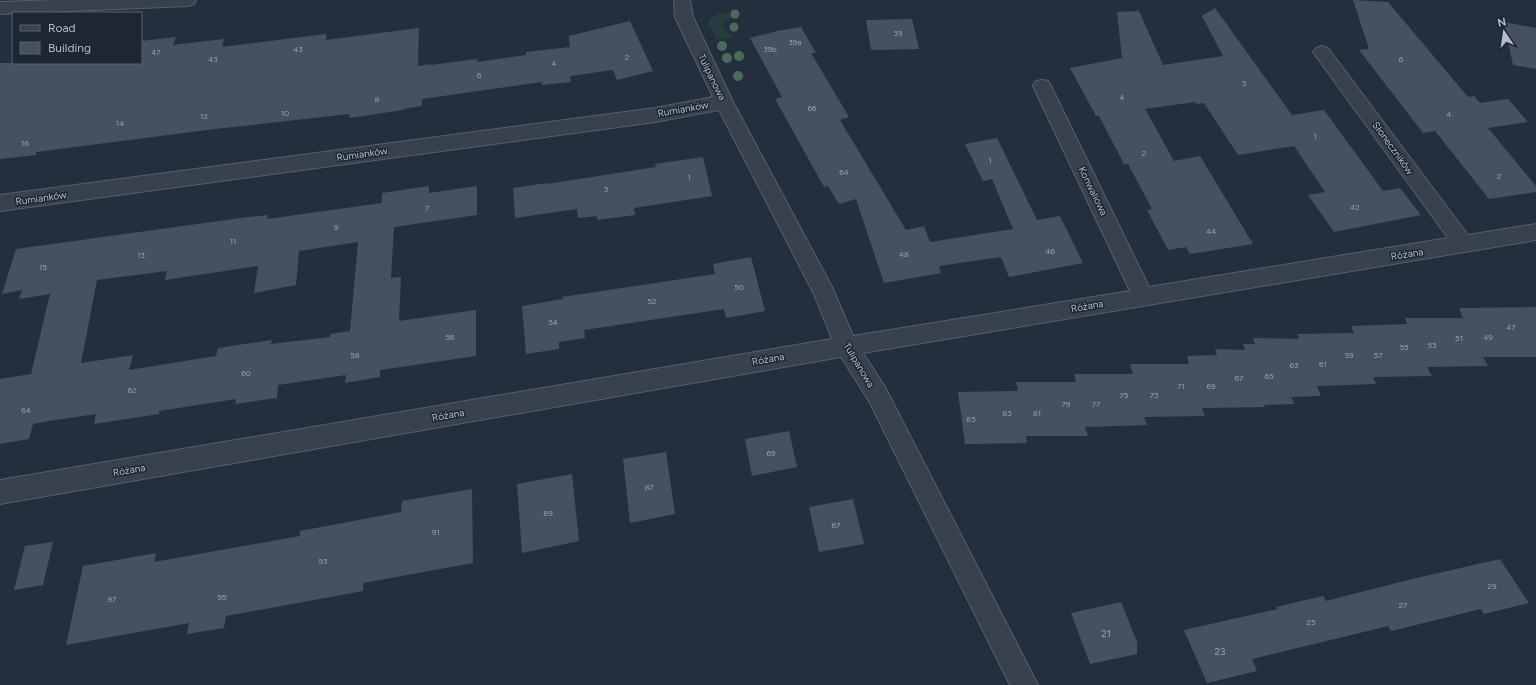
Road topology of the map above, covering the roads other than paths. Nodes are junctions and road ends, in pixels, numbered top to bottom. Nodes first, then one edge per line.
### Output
1 (188, 0) edge
2 (682, 0) edge
3 (0, 8) edge
4 (1322, 52) dead end
5 (1042, 86) dead end
6 (724, 102) junction
7 (0, 203) edge
8 (1536, 232) edge
9 (1464, 245) junction
10 (1143, 296) junction
11 (846, 346) junction
12 (0, 492) edge
13 (1024, 685) edge

1 - 3 street
2 - 6 street, Tulipanowa
4 - 9 street, Słoneczników
5 - 10 street, Konwaliowa
6 - 7 street, Rumianków
6 - 11 street, Tulipanowa
8 - 9 street, Różana
9 - 10 street, Różana
10 - 11 street, Różana
11 - 12 street, Różana
11 - 13 street, Tulipanowa

